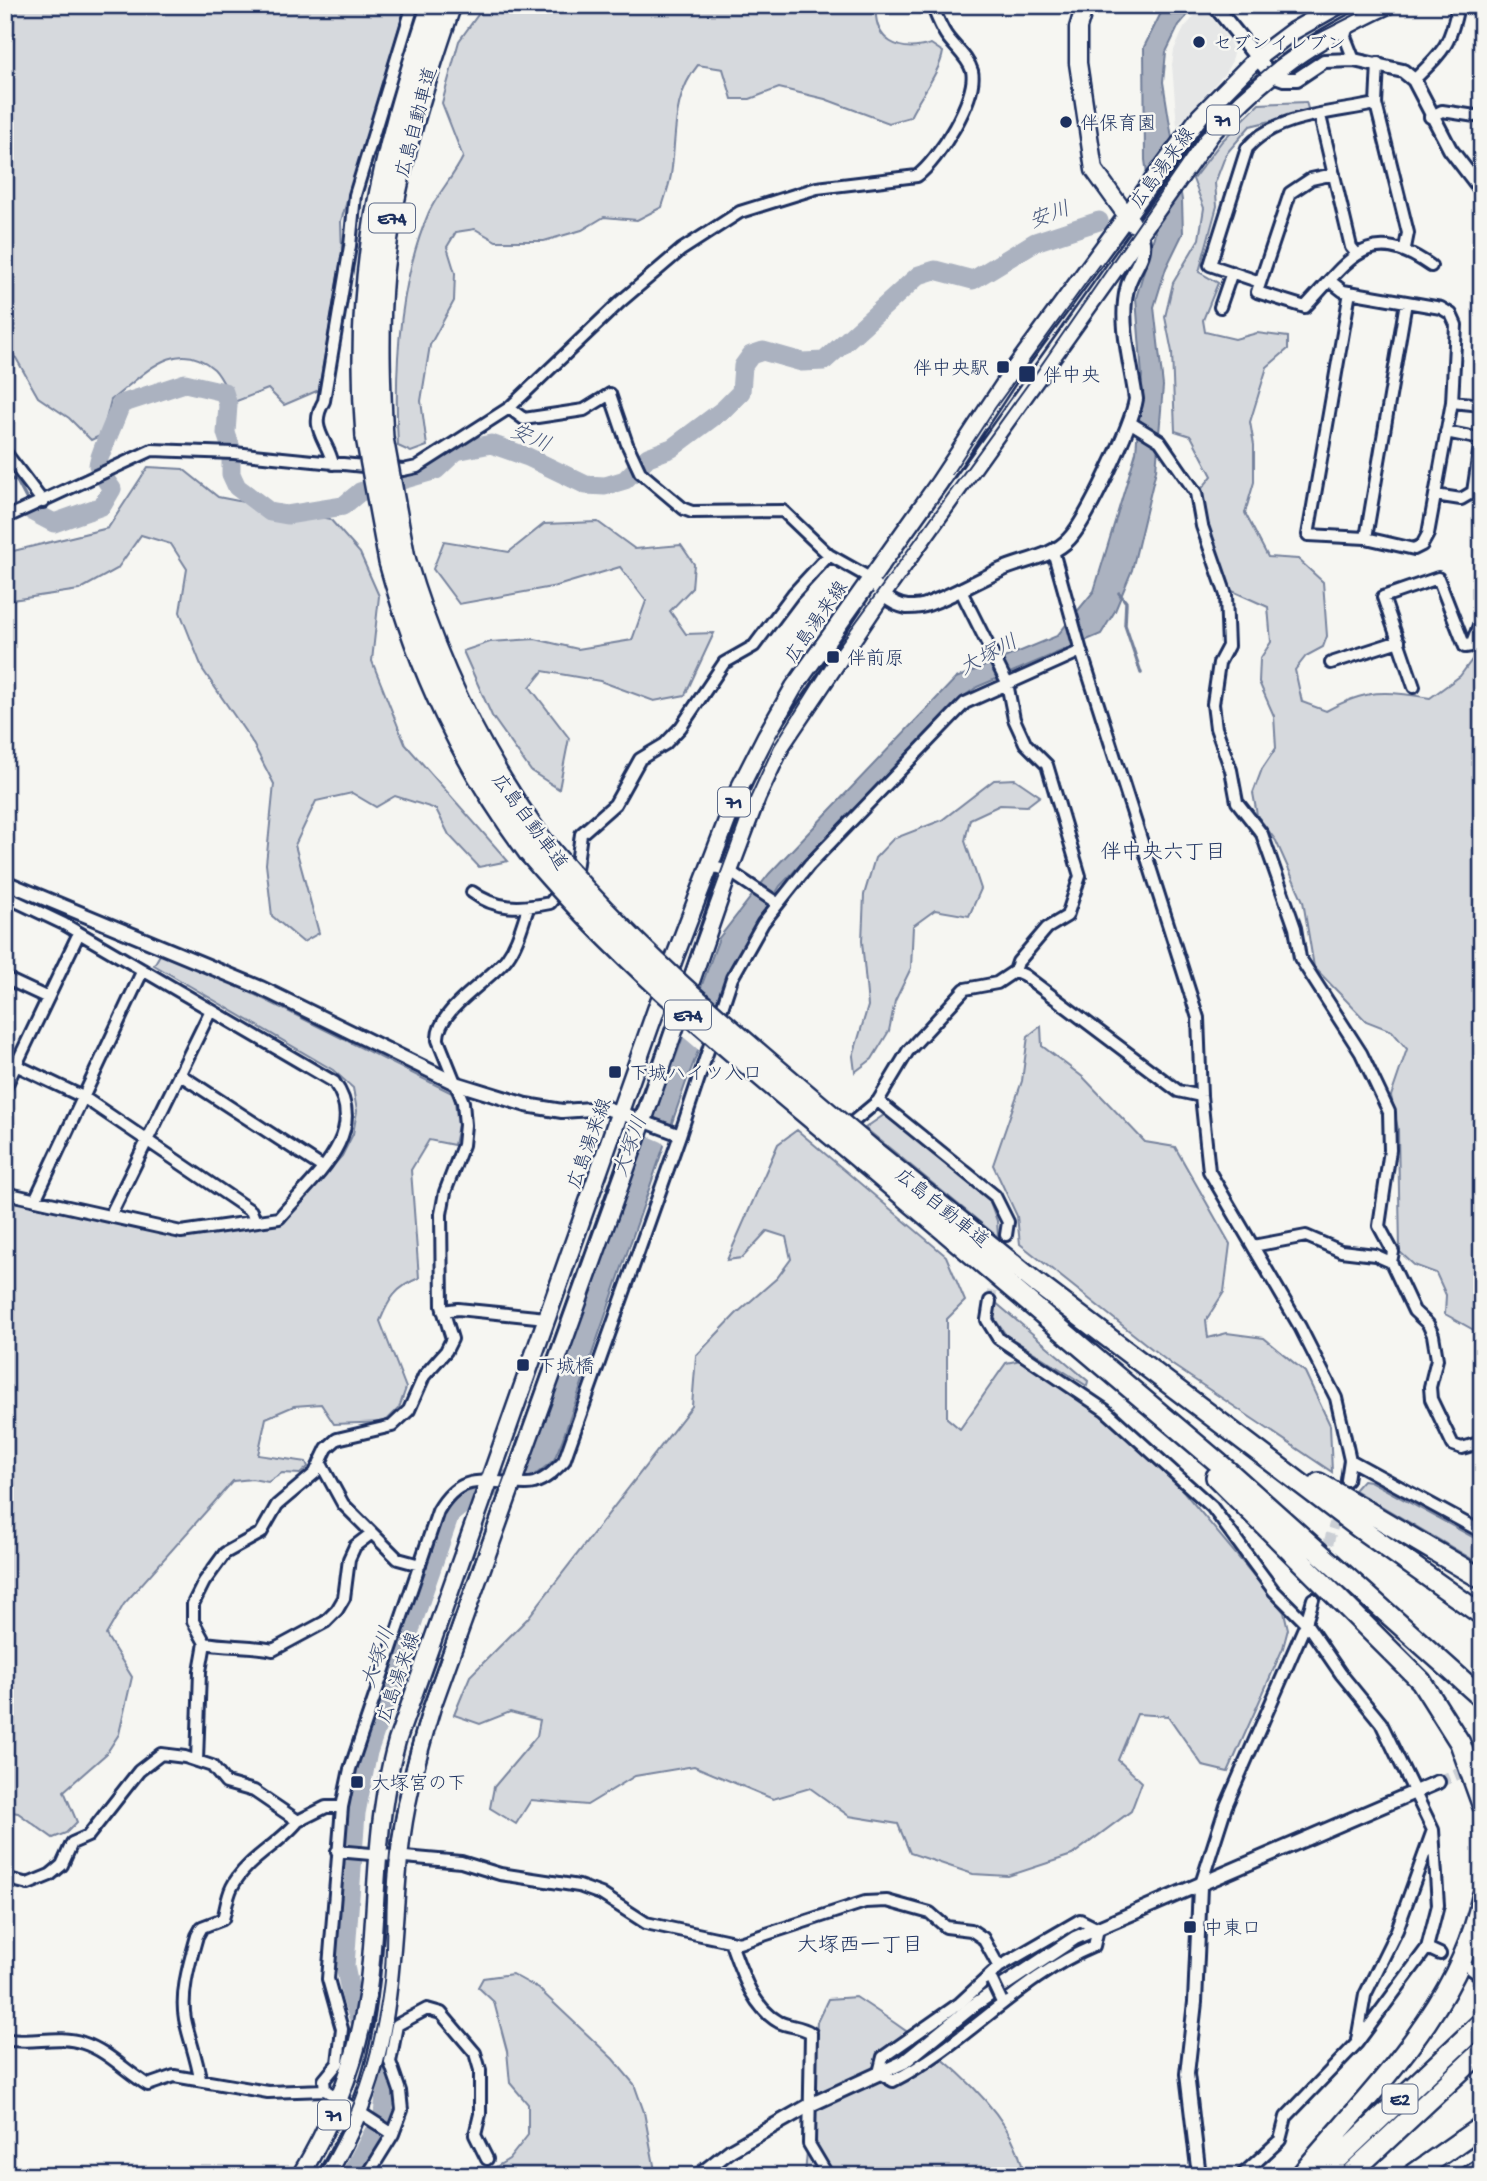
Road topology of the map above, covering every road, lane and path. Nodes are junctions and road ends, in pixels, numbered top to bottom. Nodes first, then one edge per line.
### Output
1 (413, 5) edge
2 (432, 5) edge
3 (451, 5) edge
4 (932, 5) edge
5 (1085, 5) edge
6 (1214, 5) edge
7 (1339, 5) edge
8 (1388, 5) edge
9 (1458, 5) edge
10 (1348, 24) junction
11 (1257, 58) junction
12 (1354, 60) junction
13 (1378, 63) junction
14 (1270, 74) junction
15 (1414, 80) junction
16 (1376, 104) junction
17 (1320, 116) junction
18 (1430, 117) junction
19 (1482, 117) edge
20 (1334, 174) junction
21 (1482, 191) edge
22 (1127, 215) junction
23 (1140, 233) junction
24 (1405, 248) junction
25 (1357, 254) junction
26 (1431, 266) dead end
27 (1232, 272) junction
28 (1330, 281) junction
29 (1260, 282) junction
30 (1350, 292) junction
31 (1406, 302) junction
32 (1220, 307) dead end
33 (1452, 402) junction
34 (1482, 405) edge
35 (509, 408) junction
36 (1133, 424) junction
37 (1446, 432) junction
38 (375, 438) junction
39 (5, 452) edge
40 (333, 464) junction
41 (1435, 495) junction
42 (43, 502) junction
43 (5, 517) edge
44 (1366, 538) junction
45 (1053, 551) junction
46 (829, 555) junction
47 (870, 578) junction
48 (960, 589) junction
49 (882, 595) junction
50 (1482, 618) edge
51 (1399, 641) junction
52 (1080, 648) junction
53 (1331, 663) dead end
54 (1006, 680) junction
55 (1414, 687) dead end
56 (710, 866) junction
57 (729, 871) junction
58 (5, 882) edge
59 (472, 892) dead end
60 (5, 896) edge
61 (774, 903) junction
62 (528, 908) junction
63 (79, 933) junction
64 (144, 970) junction
65 (1014, 971) junction
66 (5, 978) edge
67 (48, 998) junction
68 (211, 1010) junction
69 (5, 1060) edge
70 (16, 1065) junction
71 (179, 1074) junction
72 (455, 1083) junction
73 (5, 1088) edge
74 (1201, 1096) junction
75 (83, 1097) junction
76 (878, 1101) junction
77 (622, 1112) junction
78 (854, 1121) dead end
79 (645, 1122) junction
80 (677, 1134) junction
81 (146, 1142) junction
82 (866, 1155) junction
83 (322, 1167) junction
84 (5, 1193) edge
85 (35, 1200) junction
86 (110, 1216) junction
87 (255, 1222) junction
88 (1006, 1235) dead end
89 (1253, 1246) junction
90 (1391, 1262) junction
91 (989, 1301) tunnel mouth
92 (443, 1311) junction
93 (546, 1318) junction
94 (1100, 1364) junction
95 (1172, 1385) junction
96 (1482, 1442) edge
97 (1350, 1460) junction
98 (320, 1462) junction
99 (487, 1478) junction
100 (1347, 1480) tunnel mouth
101 (514, 1487) junction
102 (1482, 1532) edge
103 (372, 1533) junction
104 (420, 1565) junction
105 (1482, 1579) edge
106 (1313, 1599) dead end
107 (1482, 1615) edge
108 (1306, 1623) junction
109 (205, 1643) junction
110 (1482, 1698) edge
111 (197, 1761) junction
112 (1438, 1782) tunnel mouth
113 (1417, 1791) junction
114 (1482, 1804) edge
115 (342, 1807) junction
116 (298, 1821) junction
117 (1433, 1829) junction
118 (338, 1851) junction
119 (371, 1853) junction
120 (399, 1857) junction
121 (5, 1878) edge
122 (1200, 1887) junction
123 (1482, 1897) edge
124 (1098, 1929) junction
125 (730, 1941) junction
126 (1427, 1948) junction
127 (1440, 1954) dead end
128 (999, 1967) junction
129 (1471, 1969) dead end
130 (1482, 1977) edge
131 (991, 1978) junction
132 (1002, 2003) junction
133 (1482, 2022) edge
134 (5, 2039) edge
135 (1357, 2043) junction
136 (1482, 2051) edge
137 (878, 2073) junction
138 (200, 2079) junction
139 (325, 2090) junction
140 (342, 2099) junction
141 (810, 2105) junction
142 (364, 2118) junction
143 (1482, 2126) edge
144 (391, 2133) junction
145 (1482, 2147) edge
146 (487, 2159) dead end
147 (1199, 2175) edge
148 (300, 2176) edge
149 (326, 2176) edge
150 (368, 2176) edge
151 (698, 2176) edge
152 (828, 2176) edge
153 (1215, 2176) edge
154 (1241, 2176) edge
155 (1300, 2176) edge
156 (1319, 2176) edge
157 (1348, 2176) edge
158 (1411, 2176) edge
159 (1440, 2176) edge

1 - 40 street
2 - 38 highway, 広島自動車道 / E74
3 - 38 highway, 広島自動車道 / E74
4 - 35 street
5 - 22 main road, 広島湯来線
6 - 11 street
7 - 11 main road, 広島湯来線 / 71
8 - 10 main road, 広島湯来線 / 71
9 - 15 street
10 - 12 street
10 - 14 main road, 広島湯来線 / 71
11 - 14 street
11 - 22 main road, 広島湯来線 / 71
12 - 13 street
12 - 14 street
13 - 15 street
13 - 16 street
14 - 23 main road, 広島湯来線 / 71
15 - 18 street
16 - 17 street
16 - 24 street
17 - 20 street
17 - 27 street
18 - 19 street
18 - 21 street
20 - 25 street
20 - 29 street
22 - 23 main road, 広島湯来線
22 - 47 main road, 広島湯来線 / 71
23 - 36 street
23 - 49 main road, 広島湯来線 / 71
24 - 25 street
24 - 26 street
25 - 28 street
27 - 29 street
27 - 32 street
28 - 29 street
28 - 30 street
30 - 31 street
30 - 44 street
31 - 33 street
31 - 44 street
33 - 34 street
33 - 37 street
35 - 40 street
35 - 46 street
36 - 45 street
36 - 90 street
37 - 41 street
37 - 41 street
38 - 82 highway, 広島自動車道 / E74, bridge
39 - 42 street
40 - 42 street
41 - 44 street
42 - 43 street
45 - 48 street
45 - 52 street
46 - 47 street
46 - 62 street
47 - 49 street
47 - 56 main road, 広島湯来線 / 71
48 - 49 street
48 - 54 street
49 - 57 main road, 広島湯来線 / 71
50 - 51 street
51 - 53 street
51 - 55 street
52 - 54 street
52 - 74 street
54 - 61 street
54 - 65 street
56 - 57 street
56 - 77 main road, 広島湯来線 / 71
57 - 61 street
57 - 79 main road, 広島湯来線 / 71
58 - 72 street
59 - 62 street
60 - 63 street
61 - 80 street
62 - 72 street
63 - 64 street
63 - 67 street
64 - 68 street
64 - 75 street
65 - 74 street
65 - 76 street
66 - 67 street
67 - 70 street
68 - 71 street
68 - 83 street
69 - 70 street
70 - 73 street
70 - 75 street
71 - 81 street
71 - 83 street
72 - 77 street
72 - 92 street
74 - 89 street
75 - 81 street
75 - 85 street
76 - 78 street
76 - 88 street
77 - 79 street
77 - 93 main road, 広島湯来線 / 71
79 - 80 street
79 - 101 main road, 広島湯来線 / 71
80 - 101 street
81 - 86 street
81 - 87 street
82 - 94 highway, 広島自動車道 / E74
82 - 95 highway, 広島自動車道 / E74
83 - 87 street
84 - 85 street
85 - 86 street
86 - 87 street
89 - 90 street
89 - 97 street
90 - 96 street
91 - 108 street
92 - 93 street
92 - 98 street
93 - 99 main road, 広島湯来線 / 71
94 - 110 highway
94 - 114 highway
95 - 105 highway
95 - 107 highway
97 - 100 street
97 - 102 street
98 - 103 street
98 - 109 street
99 - 101 street
99 - 104 street
99 - 119 main road, 広島湯来線 / 71
101 - 120 main road, 広島湯来線 / 71
103 - 104 street
103 - 109 street
104 - 115 street
106 - 108 street
108 - 113 street
108 - 122 street
109 - 111 street
111 - 116 street
111 - 121 street
112 - 113 street
113 - 117 street
113 - 122 street
115 - 116 street
115 - 118 street
116 - 138 street
117 - 126 street
117 - 135 street
118 - 119 street
118 - 139 street
119 - 120 street
119 - 140 main road, 広島湯来線 / 71
120 - 125 street
120 - 142 main road, 広島湯来線 / 71
122 - 124 street
122 - 147 street
123 - 155 highway
124 - 128 street
124 - 132 street
124 - 137 street
125 - 128 street
125 - 141 street
126 - 127 street
126 - 135 street
128 - 131 street
129 - 130 street
131 - 132 street, bridge
131 - 137 street
132 - 137 street
133 - 156 highway, E2
134 - 138 street
135 - 154 street
136 - 157 highway, E2
137 - 141 street
138 - 139 street
139 - 140 street
140 - 142 street
140 - 148 main road, 広島湯来線 / 71
141 - 151 street
141 - 152 street
142 - 144 street
142 - 149 main road, 広島湯来線 / 71
143 - 158 highway
144 - 146 street
144 - 150 street
145 - 159 street
147 - 153 street

